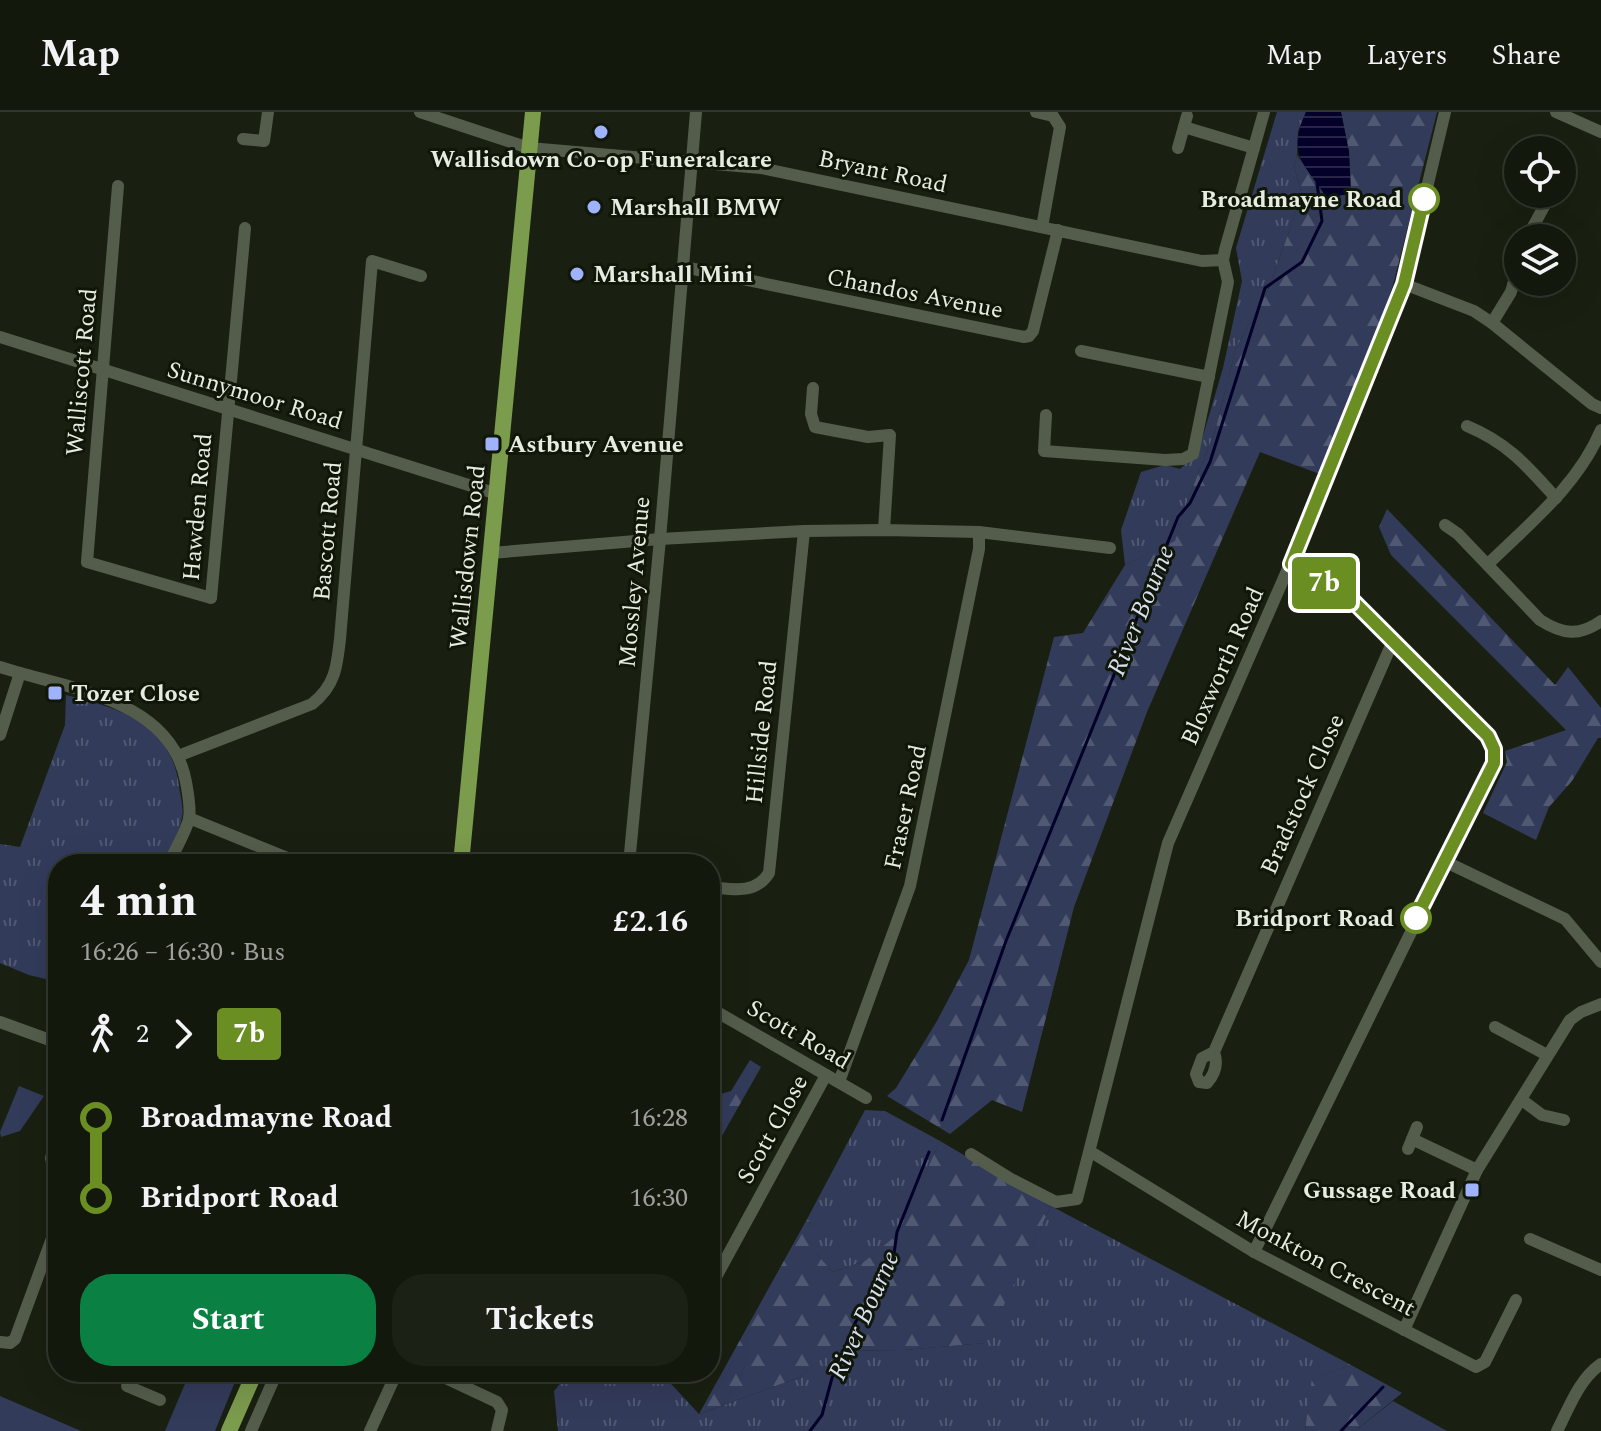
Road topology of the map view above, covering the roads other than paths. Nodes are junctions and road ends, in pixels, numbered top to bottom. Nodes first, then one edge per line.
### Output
1 (268, 112) edge
2 (420, 112) edge
3 (533, 112) edge
4 (696, 112) edge
5 (1036, 112) edge
6 (1264, 112) edge
7 (1445, 112) edge
8 (1556, 112) edge
9 (1601, 132) edge
10 (243, 139) dead end
11 (529, 148) junction
12 (1178, 148) dead end
13 (1254, 148) junction
14 (692, 161) junction
15 (118, 186) dead end
16 (1042, 227) junction
17 (245, 228) dead end
18 (1058, 230) junction
19 (1223, 260) junction
20 (684, 267) junction
21 (421, 276) dead end
22 (1404, 284) junction
23 (1509, 296) edge
24 (1492, 323) junction
25 (0, 337) edge
26 (1081, 351) dead end
27 (104, 369) junction
28 (1209, 377) junction
29 (813, 388) dead end
30 (1601, 408) edge
31 (228, 410) junction
32 (1046, 415) dead end
33 (1467, 426) dead end
34 (1601, 430) edge
35 (357, 449) junction
36 (497, 494) junction
37 (1556, 498) junction
38 (1445, 525) dead end
39 (884, 530) junction
40 (804, 531) junction
41 (979, 532) junction
42 (660, 539) junction
43 (1110, 548) dead end
44 (491, 553) junction
45 (1291, 564) junction
46 (1488, 564) junction
47 (211, 598) joint
48 (1601, 621) edge
49 (1393, 641) junction
50 (0, 667) edge
51 (20, 673) junction
52 (0, 735) edge
53 (178, 756) junction
54 (189, 818) junction
55 (173, 854) edge
56 (278, 854) edge
57 (462, 854) edge
58 (630, 854) edge
59 (1444, 861) junction
60 (720, 888) edge
61 (1599, 968) edge
62 (1601, 1004) edge
63 (720, 1014) edge
64 (0, 1022) edge
65 (1492, 1025) dead end
66 (48, 1039) edge
67 (1214, 1052) dead end
68 (1547, 1055) junction
69 (826, 1075) junction
70 (839, 1082) junction
71 (866, 1098) dead end
72 (1522, 1100) junction
73 (1564, 1120) dead end
74 (1412, 1138) dead end
75 (1091, 1152) junction
76 (971, 1154) dead end
77 (1477, 1170) junction
78 (1530, 1239) dead end
79 (48, 1249) edge
80 (1254, 1252) junction
81 (720, 1270) edge
82 (1601, 1270) edge
83 (1516, 1300) dead end
84 (1404, 1330) junction
85 (0, 1342) edge
86 (1601, 1364) edge
87 (128, 1382) edge
88 (251, 1382) edge
89 (273, 1382) edge
90 (392, 1382) edge
91 (454, 1382) edge
92 (160, 1400) dead end
93 (229, 1431) edge
94 (251, 1431) edge
95 (370, 1431) edge
96 (497, 1431) edge
97 (1557, 1431) edge

1 - 10 street
2 - 11 street, Bryant Road
3 - 11 main road, Wallisdown Road
4 - 14 street, Mossley Avenue
5 - 16 street
6 - 13 street
7 - 22 street, Bloxworth Road
8 - 9 street
11 - 14 street, Bryant Road
11 - 36 main road, Wallisdown Road
12 - 13 street
13 - 19 street
14 - 16 street, Bryant Road
14 - 20 street, Mossley Avenue
15 - 27 street, Walliscott Road
16 - 18 street, Bryant Road
17 - 31 street, Hawden Road
18 - 19 street, Bryant Road
18 - 20 street, Chandos Avenue
19 - 28 street
20 - 42 street, Mossley Avenue
21 - 35 street, Bascott Road
22 - 24 street
22 - 45 street, Bloxworth Road
23 - 24 street
24 - 30 street
25 - 27 street, Sunnymoor Road
26 - 28 street
27 - 31 street, Sunnymoor Road
27 - 47 street, Walliscott Road
28 - 32 street
29 - 39 street
31 - 35 street, Sunnymoor Road
31 - 47 street, Hawden Road
33 - 37 street
34 - 37 street
35 - 36 street, Sunnymoor Road
35 - 53 street, Bascott Road
36 - 44 main road, Wallisdown Road
37 - 46 street
38 - 46 street
39 - 40 street
39 - 41 street
40 - 42 street
40 - 60 street, Hillside Road
41 - 43 street
41 - 70 street, Fraser Road
42 - 44 street
42 - 58 street, Mossley Avenue
44 - 57 main road, Wallisdown Road
45 - 49 street
45 - 75 street, Bloxworth Road
46 - 48 street
49 - 59 street
49 - 67 street, Bradstock Close
50 - 51 street
51 - 52 street
51 - 53 street
53 - 54 street
54 - 55 street
54 - 56 street
59 - 61 street
59 - 80 street
62 - 68 street
63 - 69 street, Scott Road
64 - 66 street
65 - 68 street
68 - 72 street
69 - 70 street, Scott Road
69 - 81 street, Scott Close
70 - 71 street, Scott Road
72 - 73 street
72 - 77 street
74 - 77 street
75 - 76 street, Bloxworth Road
75 - 80 street, Monkton Crescent
77 - 84 street
78 - 82 street
79 - 85 street
80 - 84 street, Monkton Crescent
83 - 84 street, Monkton Crescent
86 - 97 street
87 - 92 street
88 - 93 main road
89 - 94 street
90 - 95 street
91 - 96 street

